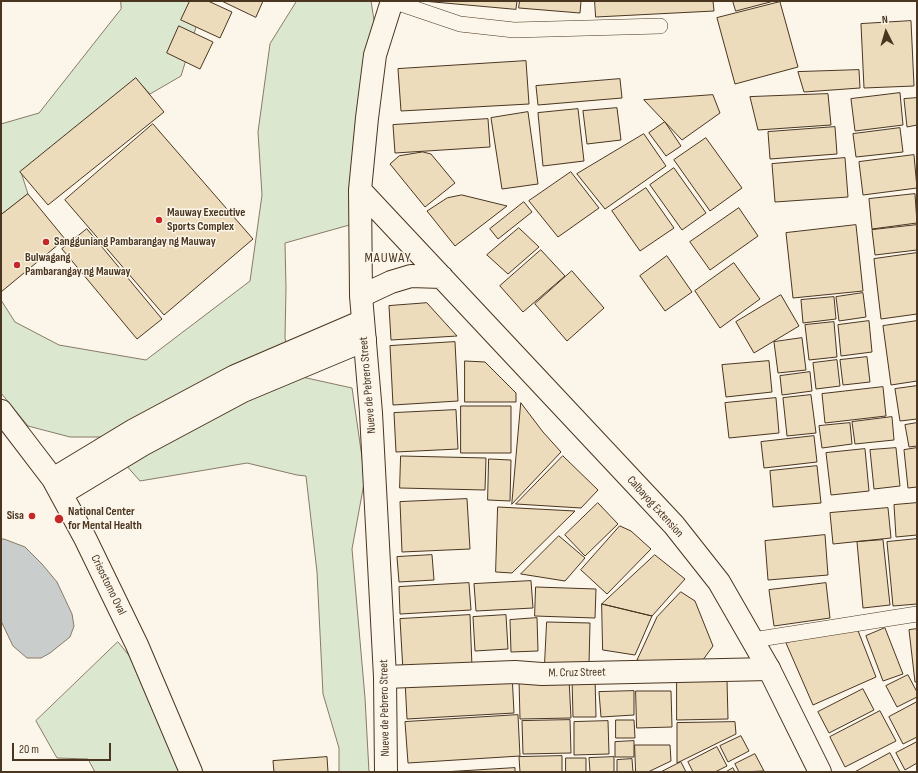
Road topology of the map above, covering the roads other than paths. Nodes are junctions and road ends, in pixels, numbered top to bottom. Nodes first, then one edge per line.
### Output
1 (392, 1) edge
2 (660, 26) dead end
3 (360, 190) junction
4 (442, 277) junction
5 (361, 296) junction
6 (364, 330) junction
7 (1, 411) edge
8 (57, 486) junction
9 (917, 614) edge
10 (753, 640) junction
11 (769, 669) junction
12 (385, 677) junction
13 (191, 772) edge
14 (386, 772) edge
15 (820, 772) edge

1 - 2 lane
1 - 3 main road, Nueve de Pebrero Street
3 - 4 main road, Calbayog Extension
3 - 5 main road, Nueve de Pebrero Street
4 - 5 main road
4 - 10 main road, Calbayog Extension
5 - 6 main road, Nueve de Pebrero Street
6 - 8 main road
6 - 12 main road, Nueve de Pebrero Street
7 - 8 main road, Crisostomo Oval
8 - 13 main road, Crisostomo Oval
9 - 10 lane
10 - 11 main road, Calbayog Extension
11 - 12 main road, M. Cruz Street
11 - 15 main road, Calbayog Extension
12 - 14 main road, Nueve de Pebrero Street

